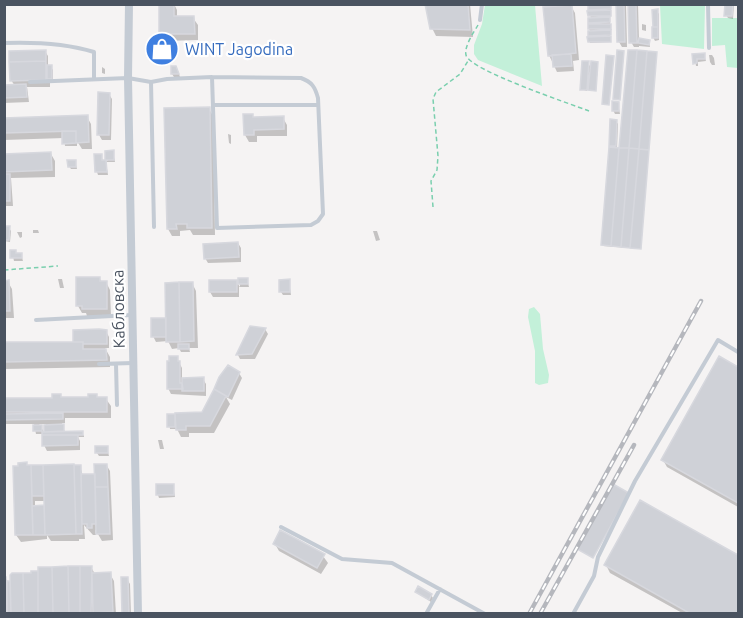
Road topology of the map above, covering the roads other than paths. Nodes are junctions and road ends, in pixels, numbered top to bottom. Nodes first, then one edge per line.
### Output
1 (129, 4) edge
2 (482, 4) edge
3 (708, 4) edge
4 (480, 20) road end
5 (4, 43) edge
6 (709, 48) dead end
7 (128, 78) junction
8 (212, 78) junction
9 (94, 79) junction
10 (30, 82) dead end
11 (151, 82) junction
12 (213, 105) junction
13 (318, 105) junction
14 (154, 227) dead end
15 (131, 315) junction
16 (36, 320) dead end
17 (738, 351) edge
18 (133, 363) junction
19 (99, 364) dead end
20 (116, 364) junction
21 (117, 405) dead end
22 (281, 527) dead end
23 (440, 589) junction
24 (138, 614) edge
25 (426, 614) edge
26 (485, 614) edge
27 (573, 614) edge

1 - 7 street, Кабловска
2 - 4 lane
3 - 6 lane
5 - 9 lane
7 - 9 lane
7 - 11 lane
7 - 15 street, Кабловска
8 - 11 lane
8 - 12 lane
8 - 13 lane
9 - 10 lane
11 - 14 lane
12 - 13 lane
12 - 13 lane
15 - 16 lane
15 - 18 street, Кабловска
17 - 27 lane
18 - 20 lane
18 - 24 street, Кабловска
19 - 20 lane
20 - 21 lane
22 - 23 lane
23 - 25 lane
23 - 26 lane

